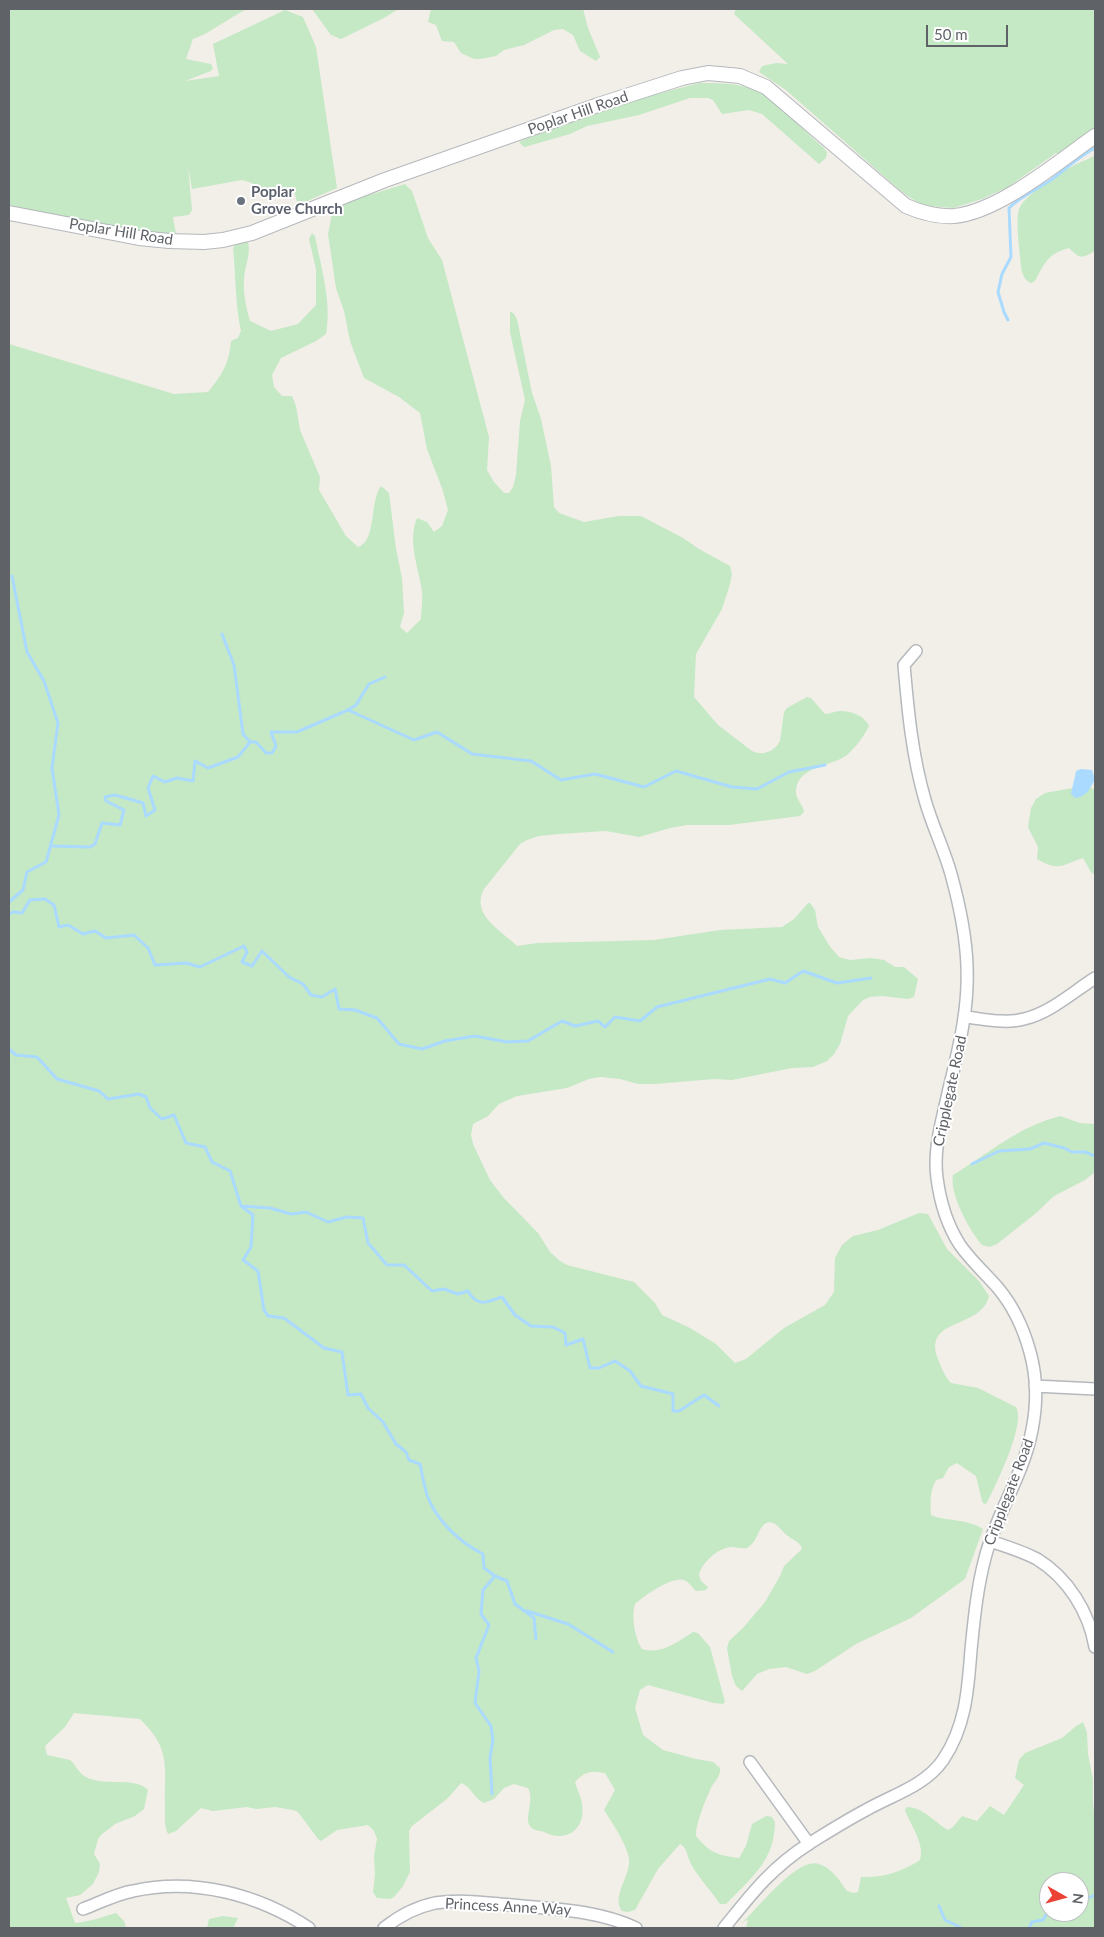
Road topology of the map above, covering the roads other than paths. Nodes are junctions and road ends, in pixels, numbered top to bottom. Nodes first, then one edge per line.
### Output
1 (1095, 136) edge
2 (9, 213) edge
3 (916, 651) dead end
4 (1095, 978) edge
5 (966, 1018) junction
6 (1035, 1386) junction
7 (1095, 1389) edge
8 (990, 1541) junction
9 (1095, 1648) edge
10 (750, 1762) dead end
11 (809, 1844) junction
12 (83, 1909) dead end
13 (309, 1928) edge
14 (384, 1928) edge
15 (636, 1928) edge
16 (724, 1928) edge

1 - 2 street, Poplar Hill Road
3 - 5 street, Cripplegate Road
4 - 5 street
5 - 6 street, Cripplegate Road
6 - 7 street
6 - 8 street, Cripplegate Road
8 - 9 street
8 - 11 street, Cripplegate Road
10 - 11 street
11 - 16 street, Cripplegate Road
12 - 13 street
14 - 15 street, Princess Anne Way

